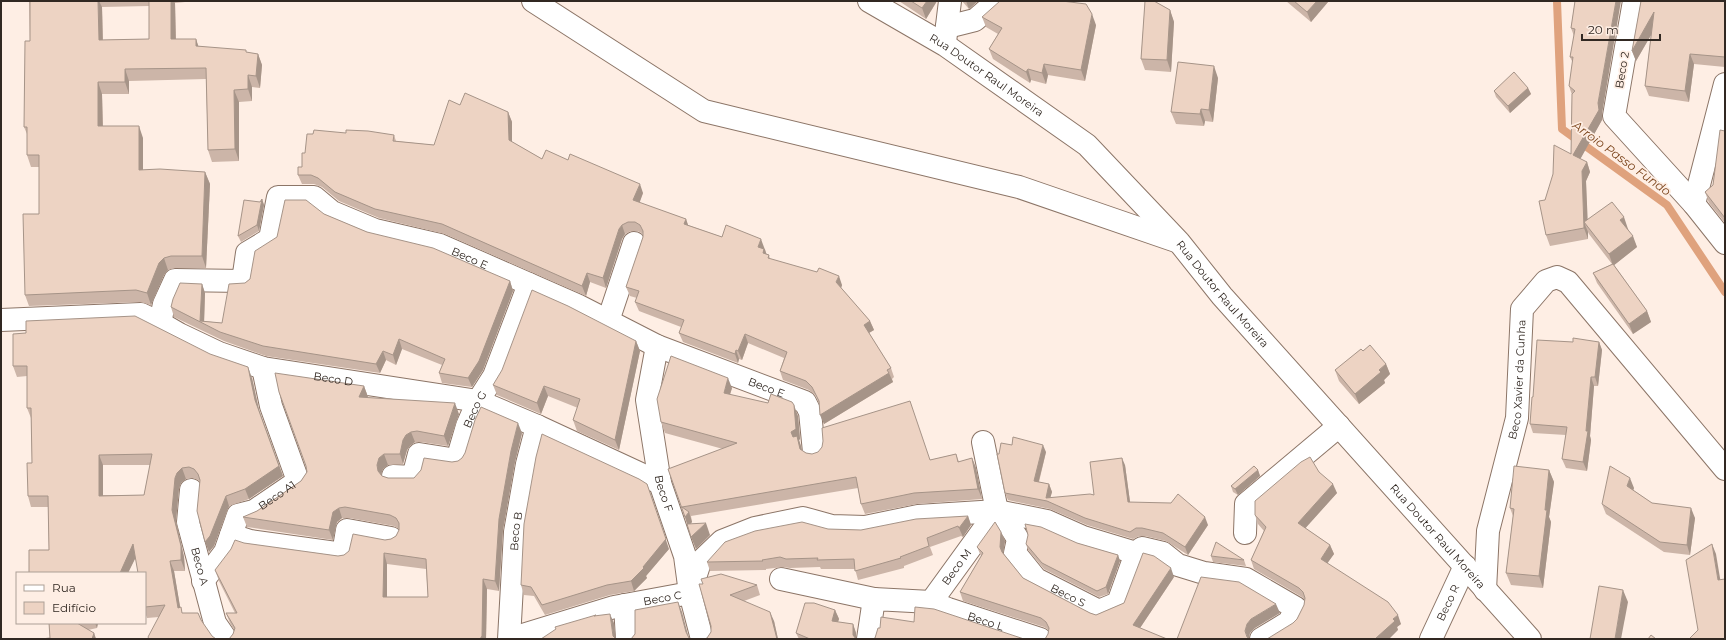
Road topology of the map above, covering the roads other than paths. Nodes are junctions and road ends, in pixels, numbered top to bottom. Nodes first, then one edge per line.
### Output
1 (534, 1) edge
2 (869, 1) edge
3 (950, 1) edge
4 (997, 1) edge
5 (1634, 1) edge
6 (946, 36) junction
7 (1725, 84) edge
8 (1694, 204) junction
9 (1178, 242) junction
10 (634, 243) dead end
11 (1725, 243) edge
12 (529, 284) junction
13 (1, 320) edge
14 (608, 321) junction
15 (160, 323) junction
16 (656, 346) junction
17 (263, 368) junction
18 (478, 401) junction
19 (537, 426) junction
20 (1339, 426) junction
21 (983, 442) dead end
22 (814, 452) edge
23 (1725, 469) edge
24 (394, 476) edge
25 (660, 483) junction
26 (192, 490) dead end
27 (997, 511) junction
28 (1245, 533) dead end
29 (231, 535) junction
30 (391, 538) edge
31 (1136, 553) junction
32 (1465, 566) junction
33 (781, 579) dead end
34 (203, 581) junction
35 (1485, 590) junction
36 (690, 593) junction
37 (874, 599) junction
38 (931, 602) junction
39 (624, 605) junction
40 (226, 639) edge
41 (509, 639) edge
42 (627, 639) edge
43 (702, 639) edge
44 (868, 639) edge
45 (1040, 639) edge
46 (1261, 639) edge
47 (1431, 639) edge
48 (1530, 639) edge

1 - 9 street
2 - 6 street, Rua Doutor Raul Moreira
3 - 6 street
4 - 6 street
5 - 8 street, Beco 2
6 - 9 street, Rua Doutor Raul Moreira
7 - 8 street
8 - 11 street
9 - 20 street, Rua Doutor Raul Moreira
10 - 14 street
12 - 14 street, Beco E
12 - 15 street, Beco E
12 - 18 street, Beco G
13 - 15 street, Beco D
14 - 16 street, Beco E
15 - 17 street, Beco D
16 - 22 street, Beco E
16 - 25 street, Beco F
17 - 18 street, Beco D
17 - 29 street, Beco A1
18 - 19 street, Beco D
18 - 24 street, Beco G
19 - 25 street, Beco D
19 - 41 street, Beco B
20 - 28 street
20 - 32 street, Rua Doutor Raul Moreira
21 - 27 street
23 - 35 street, Beco Xavier da Cunha
25 - 36 street, Beco F
26 - 34 street, Beco A
27 - 31 street
27 - 31 street, Beco S
27 - 36 street, Beco C
27 - 38 street, Beco M
29 - 30 street
29 - 34 street, Beco A1
31 - 46 street
32 - 35 street, Rua Doutor Raul Moreira
32 - 47 street, Beco R
33 - 37 street
34 - 40 street, Beco A
35 - 48 street, Rua Doutor Raul Moreira
36 - 39 street, Beco C
36 - 43 street, Beco F
37 - 38 street
37 - 44 street
38 - 45 street, Beco L
39 - 41 street, Beco C
39 - 42 street

